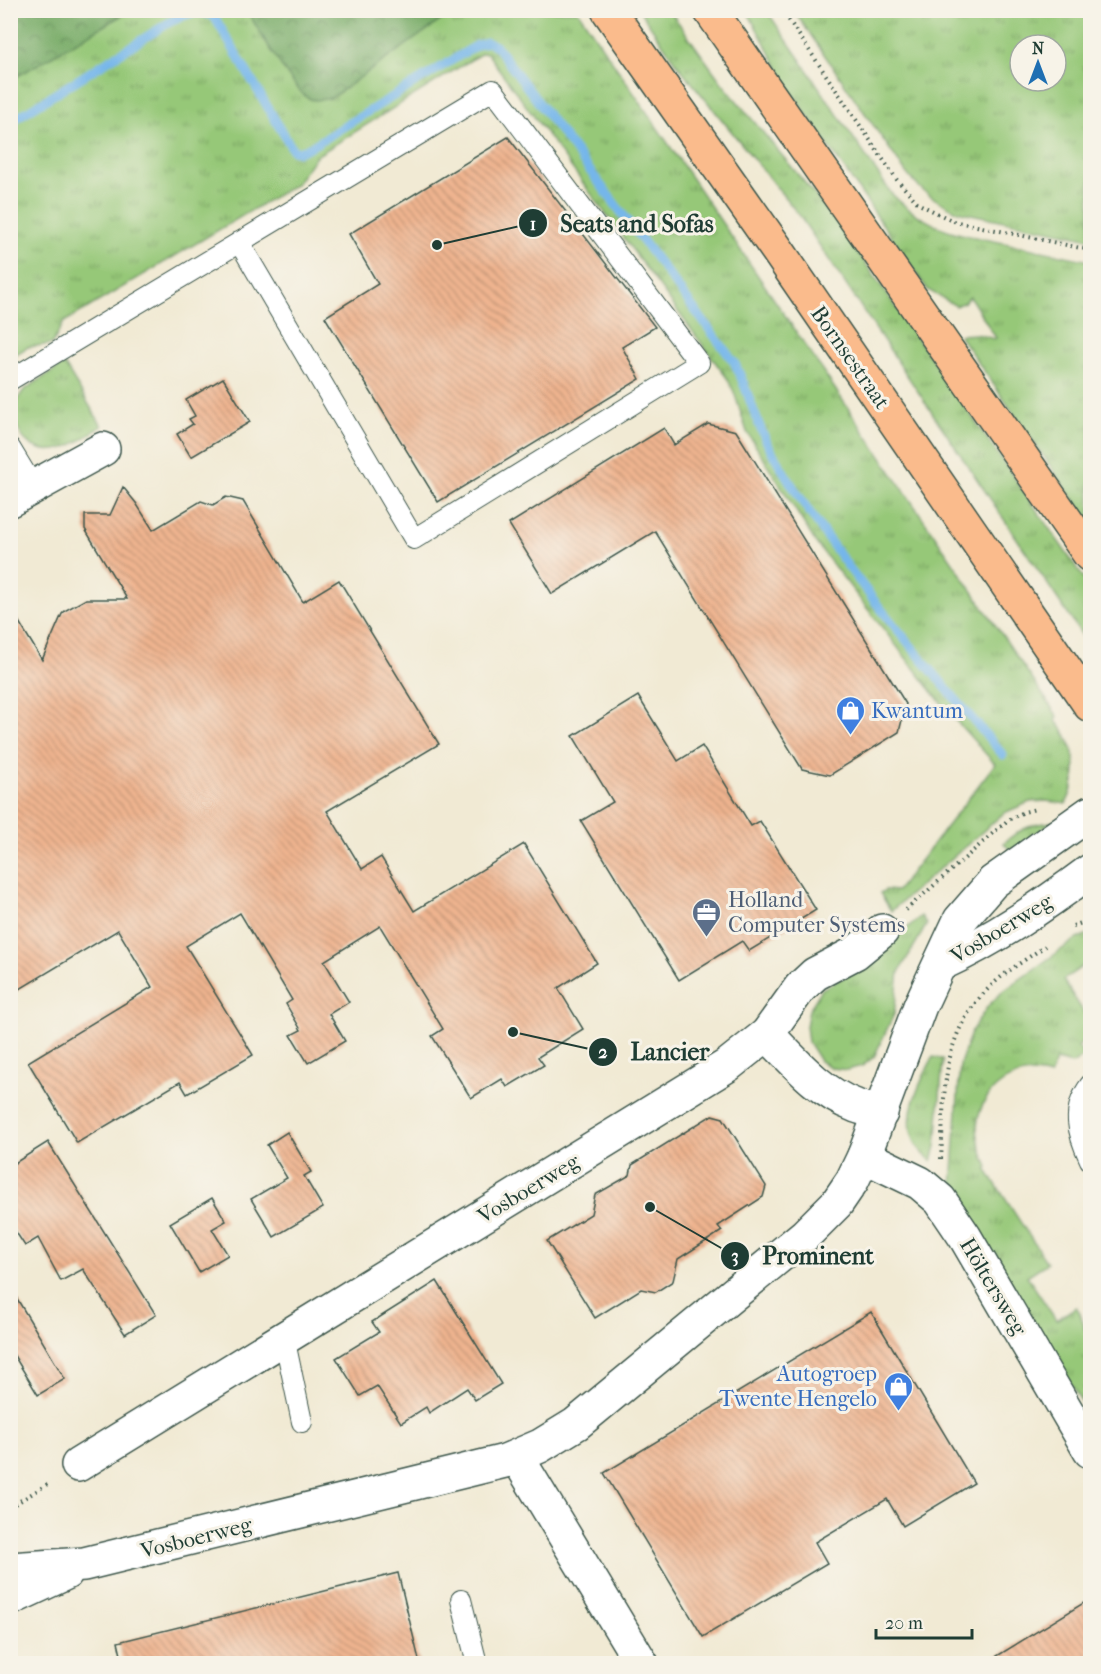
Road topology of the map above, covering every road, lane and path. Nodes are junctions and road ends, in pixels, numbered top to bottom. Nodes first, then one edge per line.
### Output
1 (608, 10) edge
2 (710, 10) edge
3 (782, 10) edge
4 (239, 242) junction
5 (1090, 250) edge
6 (10, 380) edge
7 (10, 448) edge
8 (103, 449) dead end
9 (22, 493) edge
10 (1090, 555) edge
11 (1090, 705) edge
12 (1090, 813) edge
13 (1090, 871) edge
14 (1090, 920) edge
15 (1068, 930) dead end
16 (882, 931) dead end
17 (1054, 940) dead end
18 (941, 964) junction
19 (767, 1034) junction
20 (1090, 1085) edge
21 (881, 1113) junction
22 (864, 1156) junction
23 (1090, 1160) edge
24 (928, 1189) junction
25 (284, 1337) junction
26 (302, 1422) dead end
27 (1090, 1451) edge
28 (517, 1457) junction
29 (78, 1465) joint
30 (10, 1507) edge
31 (84, 1564) junction
32 (10, 1569) edge
33 (10, 1599) edge
34 (461, 1600) dead end
35 (477, 1664) edge
36 (642, 1664) edge

1 - 11 main road, Bornsestraat
2 - 10 main road
3 - 5 path
4 - 4 lane
4 - 6 lane
7 - 9 lane
8 - 9 street
12 - 18 street, Vosboerweg
13 - 18 street, Vosboerweg
14 - 15 path, Vosboerweg
16 - 19 street, Vosboerweg
17 - 24 path, Vosboerweg
18 - 21 street, Vosboerweg
19 - 21 street
19 - 25 street, Vosboerweg
20 - 23 lane
21 - 22 street, Vosboerweg
22 - 24 street, Höltersweg
22 - 28 street, Vosboerweg
24 - 27 street, Höltersweg
25 - 26 lane
25 - 29 street, Vosboerweg
28 - 31 street, Vosboerweg
28 - 36 street
29 - 30 path
31 - 32 street, Vosboerweg
31 - 33 street, Vosboerweg
34 - 35 lane

